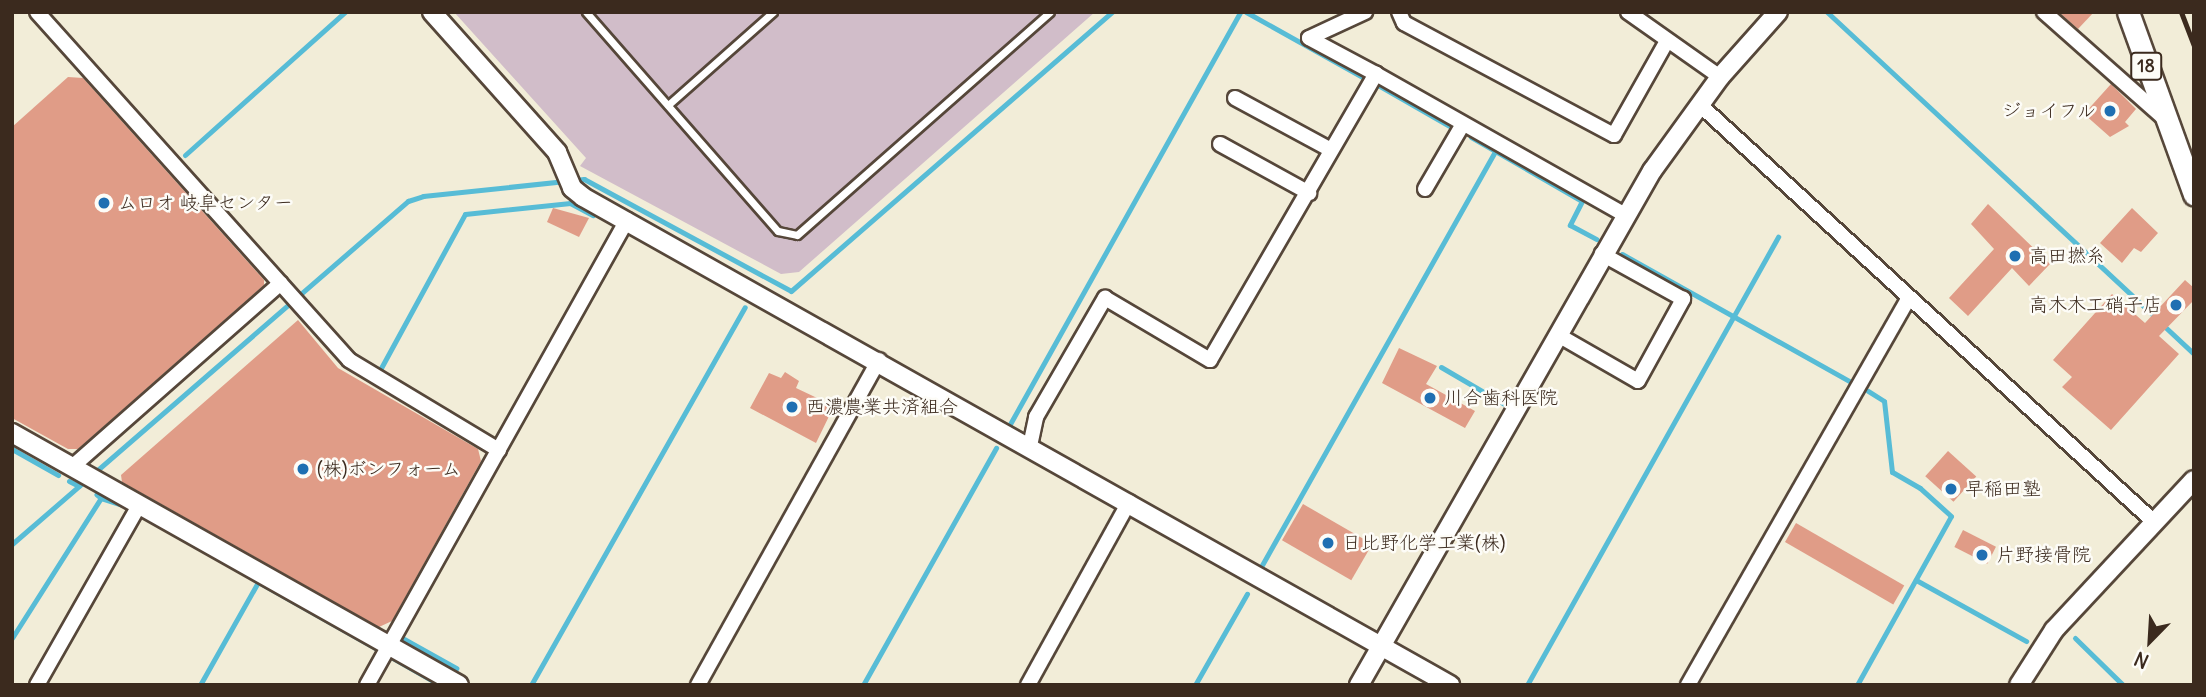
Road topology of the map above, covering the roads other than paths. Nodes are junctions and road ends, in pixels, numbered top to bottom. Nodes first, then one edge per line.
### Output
1 (37, 12) edge
2 (432, 12) edge
3 (586, 12) edge
4 (773, 12) edge
5 (1050, 12) edge
6 (1365, 12) edge
7 (1399, 12) edge
8 (1628, 12) edge
9 (1778, 12) edge
10 (2045, 12) edge
11 (2128, 12) edge
12 (1667, 41) junction
13 (1376, 74) junction
14 (1720, 77) junction
15 (1235, 98) dead end
16 (1699, 104) junction
17 (668, 105) junction
18 (2165, 119) junction
19 (1463, 124) junction
20 (1220, 144) dead end
21 (1331, 150) junction
22 (2190, 168) edge
23 (1425, 189) dead end
24 (1309, 193) junction
25 (2194, 194) edge
26 (1625, 215) junction
27 (627, 220) junction
28 (1602, 254) junction
29 (285, 286) junction
30 (1909, 298) junction
31 (1558, 335) junction
32 (879, 360) junction
33 (12, 433) edge
34 (1030, 446) junction
35 (499, 450) junction
36 (75, 469) junction
37 (2194, 480) edge
38 (1129, 502) junction
39 (140, 504) junction
40 (2154, 522) junction
41 (1382, 645) junction
42 (389, 646) junction
43 (37, 685) edge
44 (367, 685) edge
45 (459, 685) edge
46 (698, 685) edge
47 (1028, 685) edge
48 (1359, 685) edge
49 (1450, 685) edge
50 (1688, 685) edge
51 (2020, 685) edge

1 - 29 street
2 - 27 street
3 - 17 lane
4 - 17 lane
5 - 17 lane
6 - 13 street
7 - 12 street
8 - 12 street
9 - 14 street
10 - 18 street
11 - 18 main road, 18
12 - 14 street
13 - 19 street
13 - 21 street
14 - 16 street
15 - 21 street
16 - 26 street
16 - 30 street
18 - 22 main road, 18
19 - 23 street
19 - 26 street
20 - 24 street
21 - 24 street
22 - 25 main road, 18
24 - 34 street
26 - 28 street
27 - 32 street
27 - 35 street
28 - 31 street
28 - 31 street
29 - 35 street
29 - 36 street
30 - 40 street
30 - 50 street
31 - 41 street
32 - 34 street
32 - 46 street
33 - 36 street
34 - 38 street
35 - 42 street
36 - 39 street
37 - 40 street
38 - 41 street
38 - 47 street
39 - 42 street
39 - 43 street
40 - 51 street
41 - 48 street
41 - 49 street
42 - 44 street
42 - 45 street

